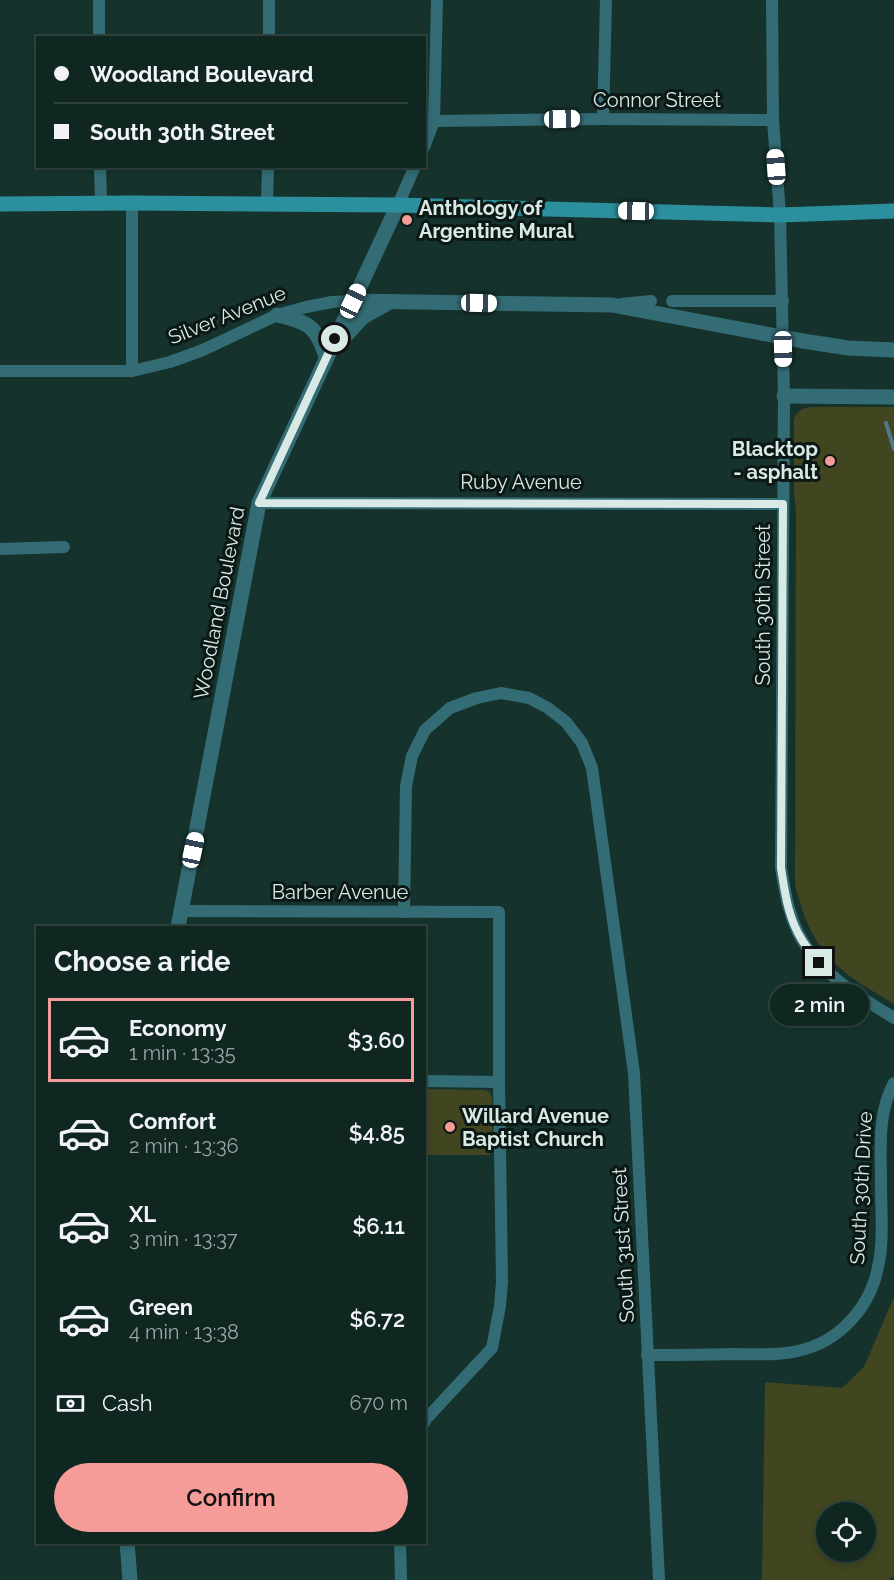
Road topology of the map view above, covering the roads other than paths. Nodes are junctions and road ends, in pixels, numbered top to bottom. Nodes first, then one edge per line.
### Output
1 (99, 0) edge
2 (269, 0) edge
3 (437, 0) edge
4 (606, 0) edge
5 (772, 0) edge
6 (99, 36) edge
7 (268, 36) edge
8 (603, 119) junction
9 (773, 120) junction
10 (434, 121) junction
11 (426, 142) edge
12 (100, 168) edge
13 (268, 168) edge
14 (415, 168) edge
15 (100, 203) junction
16 (132, 203) junction
17 (0, 204) edge
18 (267, 204) junction
19 (398, 205) junction
20 (894, 211) edge
21 (780, 214) junction
22 (353, 301) junction
23 (651, 301) dead end
24 (672, 301) dead end
25 (783, 301) junction
26 (391, 302) junction
27 (612, 305) junction
28 (277, 315) junction
29 (894, 350) edge
30 (326, 357) junction
31 (0, 371) edge
32 (132, 371) junction
33 (784, 396) junction
34 (894, 397) edge
35 (259, 503) junction
36 (783, 504) junction
37 (64, 547) dead end
38 (0, 549) edge
39 (180, 911) junction
40 (404, 912) junction
41 (178, 926) edge
42 (894, 1018) edge
43 (426, 1081) edge
44 (499, 1082) junction
45 (894, 1083) edge
46 (647, 1355) junction
47 (426, 1419) edge
48 (127, 1544) edge
49 (400, 1544) edge
50 (130, 1580) edge
51 (401, 1580) edge
52 (659, 1580) edge

1 - 6 street
2 - 7 street
3 - 10 street
4 - 8 street
5 - 9 street, South 30th Street
8 - 9 street, Connor Street
8 - 10 street, Connor Street
9 - 21 street, South 30th Street
10 - 11 street
12 - 15 street
13 - 18 street
14 - 19 street
15 - 16 main road
15 - 17 main road
16 - 18 main road
16 - 32 street
18 - 19 main road
19 - 21 main road
19 - 22 street, Woodland Boulevard
20 - 21 main road
21 - 25 street, South 30th Street
22 - 26 street, Silver Avenue
22 - 28 street, Silver Avenue
22 - 30 street, Woodland Boulevard
23 - 27 street, Silver Avenue
24 - 25 street
25 - 33 street, South 30th Street
26 - 27 street, Silver Avenue
26 - 30 street
27 - 29 street, bridge
28 - 30 street
28 - 32 street, Silver Avenue
30 - 35 street, Woodland Boulevard
31 - 32 street, Silver Avenue
33 - 34 street
33 - 36 street, South 30th Street
35 - 36 street, Ruby Avenue
35 - 39 street, Woodland Boulevard
36 - 42 street, South 30th Street
37 - 38 street
39 - 40 street, Barber Avenue
39 - 41 street, Woodland Boulevard
40 - 44 street, Barber Avenue
40 - 46 street, South 31st Street
43 - 44 street
44 - 47 street
45 - 46 street, South 30th Drive
46 - 52 street, South 31st Street
48 - 50 street
49 - 51 street

